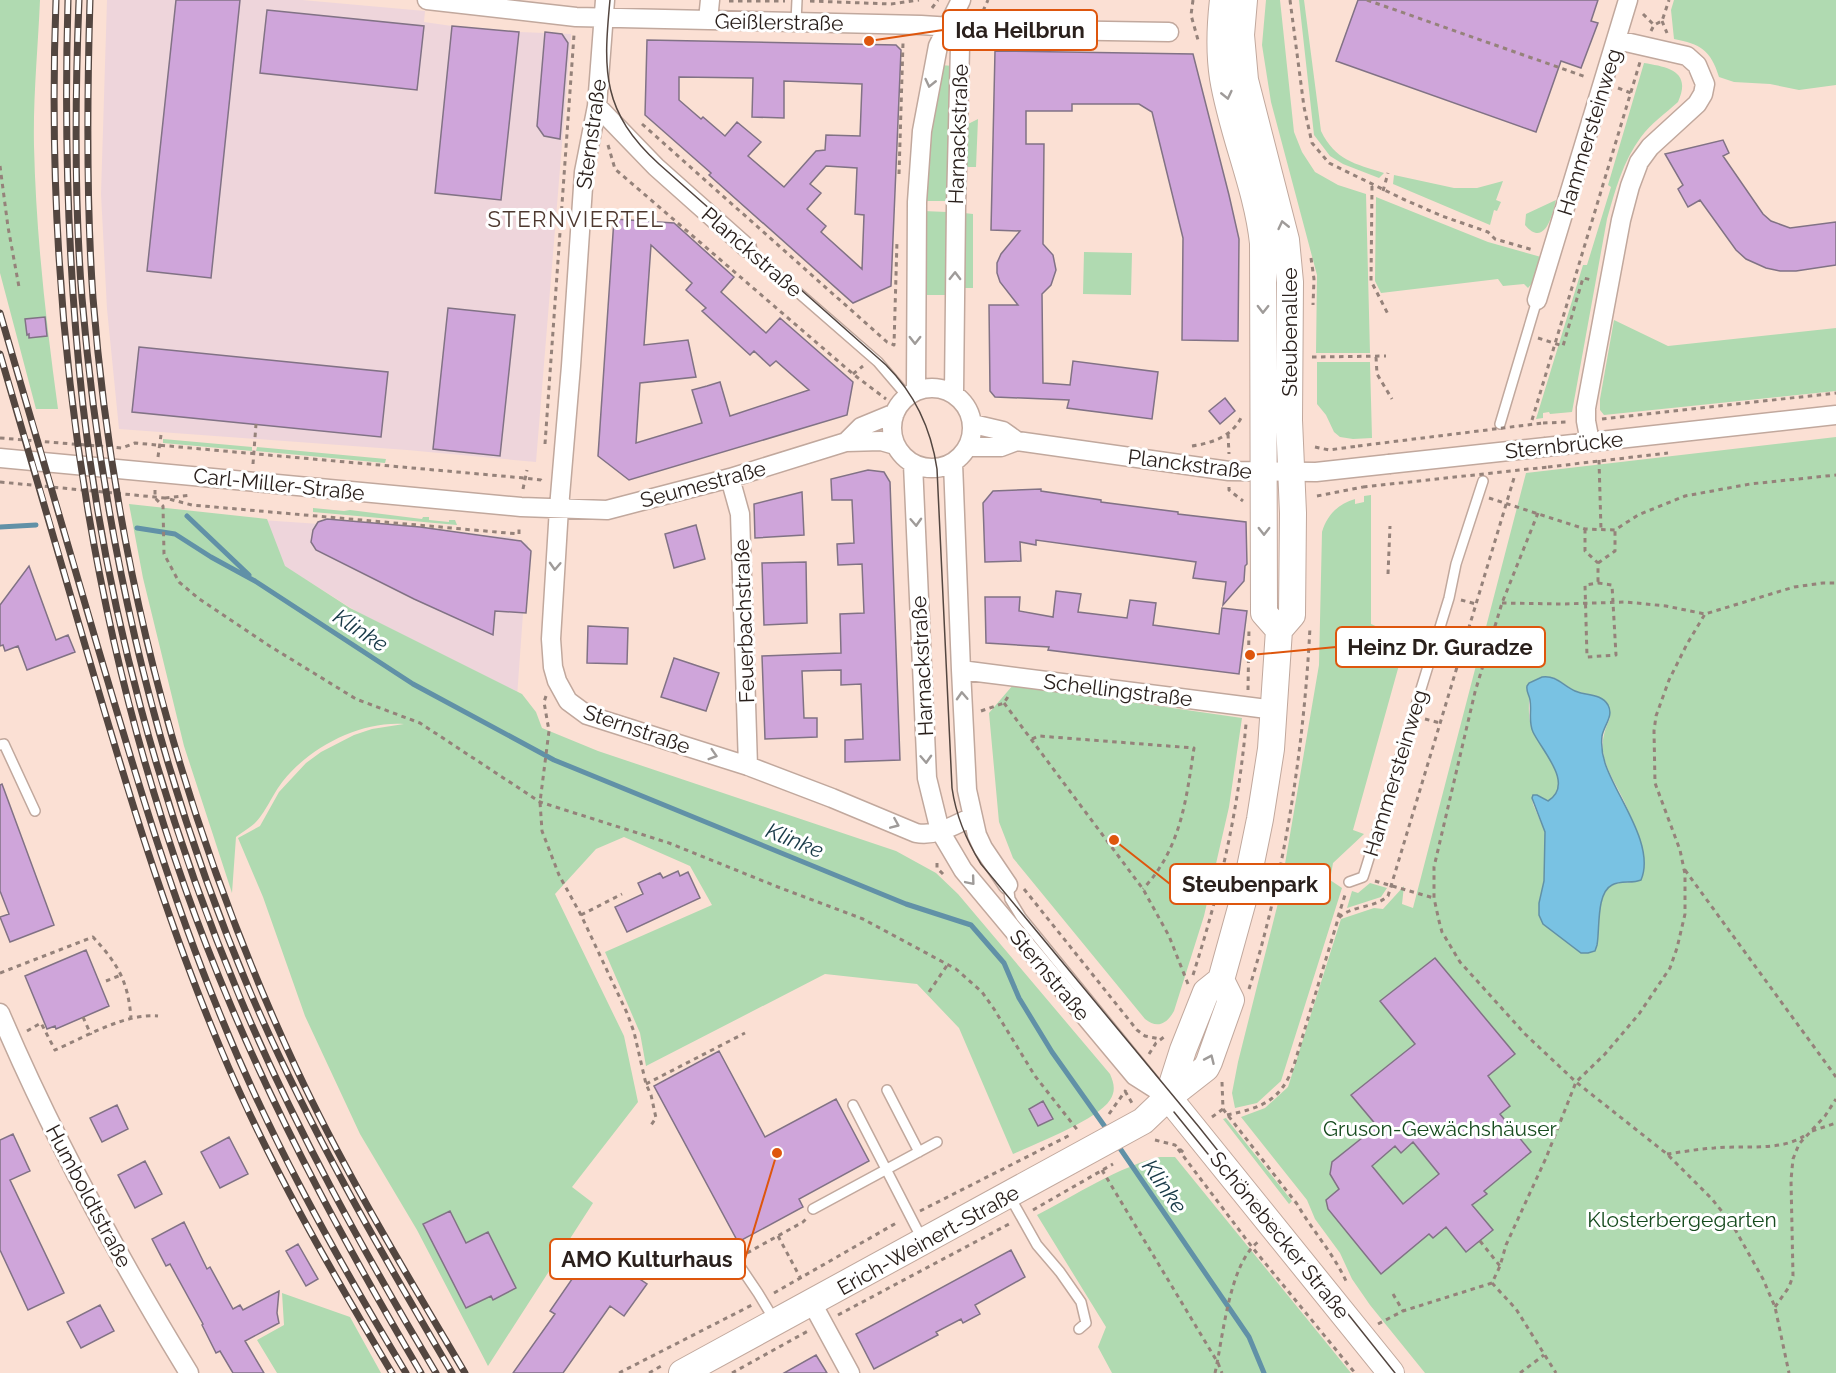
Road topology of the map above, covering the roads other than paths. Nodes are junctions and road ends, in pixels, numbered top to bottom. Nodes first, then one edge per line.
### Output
1 (427, 0) edge
2 (710, 0) edge
3 (797, 0) edge
4 (961, 0) edge
5 (1244, 0) edge
6 (1632, 4) edge
7 (604, 9) edge
8 (708, 20) junction
9 (796, 22) junction
10 (948, 28) junction
11 (1217, 28) edge
12 (1169, 32) road end
13 (1617, 40) junction
14 (597, 106) junction
15 (747, 248) joint
16 (1537, 300) joint
17 (954, 394) junction
18 (904, 402) junction
19 (1836, 415) edge
20 (973, 424) junction
21 (1500, 424) dead end
22 (1017, 441) junction
23 (846, 442) junction
24 (1590, 442) junction
25 (895, 445) junction
26 (968, 447) junction
27 (0, 458) edge
28 (953, 463) junction
29 (913, 464) junction
30 (1292, 472) junction
31 (1263, 473) junction
32 (730, 478) junction
33 (1483, 482) dead end
34 (558, 508) junction
35 (1279, 630) junction
36 (961, 670) junction
37 (1275, 710) junction
38 (0, 745) edge
39 (748, 766) junction
40 (35, 811) dead end
41 (972, 817) junction
42 (940, 831) junction
43 (1349, 882) road end
44 (1014, 884) joint
45 (0, 1013) edge
46 (886, 1090) dead end
47 (1168, 1097) junction
48 (853, 1105) dead end
49 (937, 1142) dead end
50 (919, 1152) junction
51 (886, 1169) junction
52 (1009, 1195) junction
53 (813, 1209) dead end
54 (923, 1242) junction
55 (722, 1253) dead end
56 (811, 1306) junction
57 (776, 1322) junction
58 (1079, 1329) dead end
59 (189, 1373) edge
60 (681, 1373) edge
61 (850, 1373) edge
62 (1391, 1373) edge

1 - 7 street, Geißlerstraße
2 - 8 street
3 - 9 lane
4 - 10 street
5 - 11 main road
6 - 13 street
7 - 8 street, Geißlerstraße
7 - 14 street, Sternstraße
8 - 9 street, Geißlerstraße
9 - 10 street, Geißlerstraße
10 - 12 street, Geißlerstraße
17 -> 10 street, Harnackstraße
10 -> 18 street, Harnackstraße
30 -> 11 main road, Steubenallee
11 -> 31 main road, Steubenallee
13 - 16 street, Hammersteinweg
13 - 24 street, Hammersteinweg
14 - 15 street, Planckstraße
14 - 34 street, Sternstraße
15 - 18 lane, Planckstraße
16 - 21 lane, Hammersteinweg
17 - 18 street
17 - 20 street
18 - 23 street, Seumestraße
18 - 25 street
19 - 24 street, Sternbrücke
20 - 22 street, Planckstraße
20 - 26 street
22 - 26 street, Planckstraße
22 - 31 street, Planckstraße
23 - 25 street, Seumestraße
23 - 32 street, Seumestraße
24 - 30 street, Sternbrücke, bridge
25 - 29 street
26 - 28 street
27 - 34 street, Carl-Miller-Straße
28 - 29 street
28 - 36 street, Harnackstraße
29 -> 42 street, Harnackstraße
30 - 31 street, Planckstraße
30 - 35 main road, Steubenallee
31 -> 35 main road, Steubenallee
32 - 34 street, Seumestraße
32 - 39 street, Feuerbachstraße
33 - 43 lane, Hammersteinweg
34 -> 39 street, Sternstraße
35 - 37 main road, Steubenallee
36 - 37 street, Schellingstraße
41 -> 36 street, Harnackstraße
37 - 47 main road, Steubenallee
38 - 40 lane
39 -> 42 street, Sternstraße
41 - 42 street
41 - 44 street, Harnackstraße
42 -> 47 street, Sternstraße
44 - 47 lane
45 - 59 street, Humboldtstraße
46 - 50 lane
47 - 52 main road, Erich-Weinert-Straße
47 - 62 main road, Schönebecker Straße
48 - 51 lane
49 - 50 lane
50 - 51 lane
51 - 53 lane
51 - 54 lane
52 - 54 main road, Erich-Weinert-Straße
52 - 58 lane
54 - 56 main road, Erich-Weinert-Straße
55 - 57 lane
56 - 57 main road, Erich-Weinert-Straße
56 - 61 street
57 - 60 main road, Erich-Weinert-Straße

